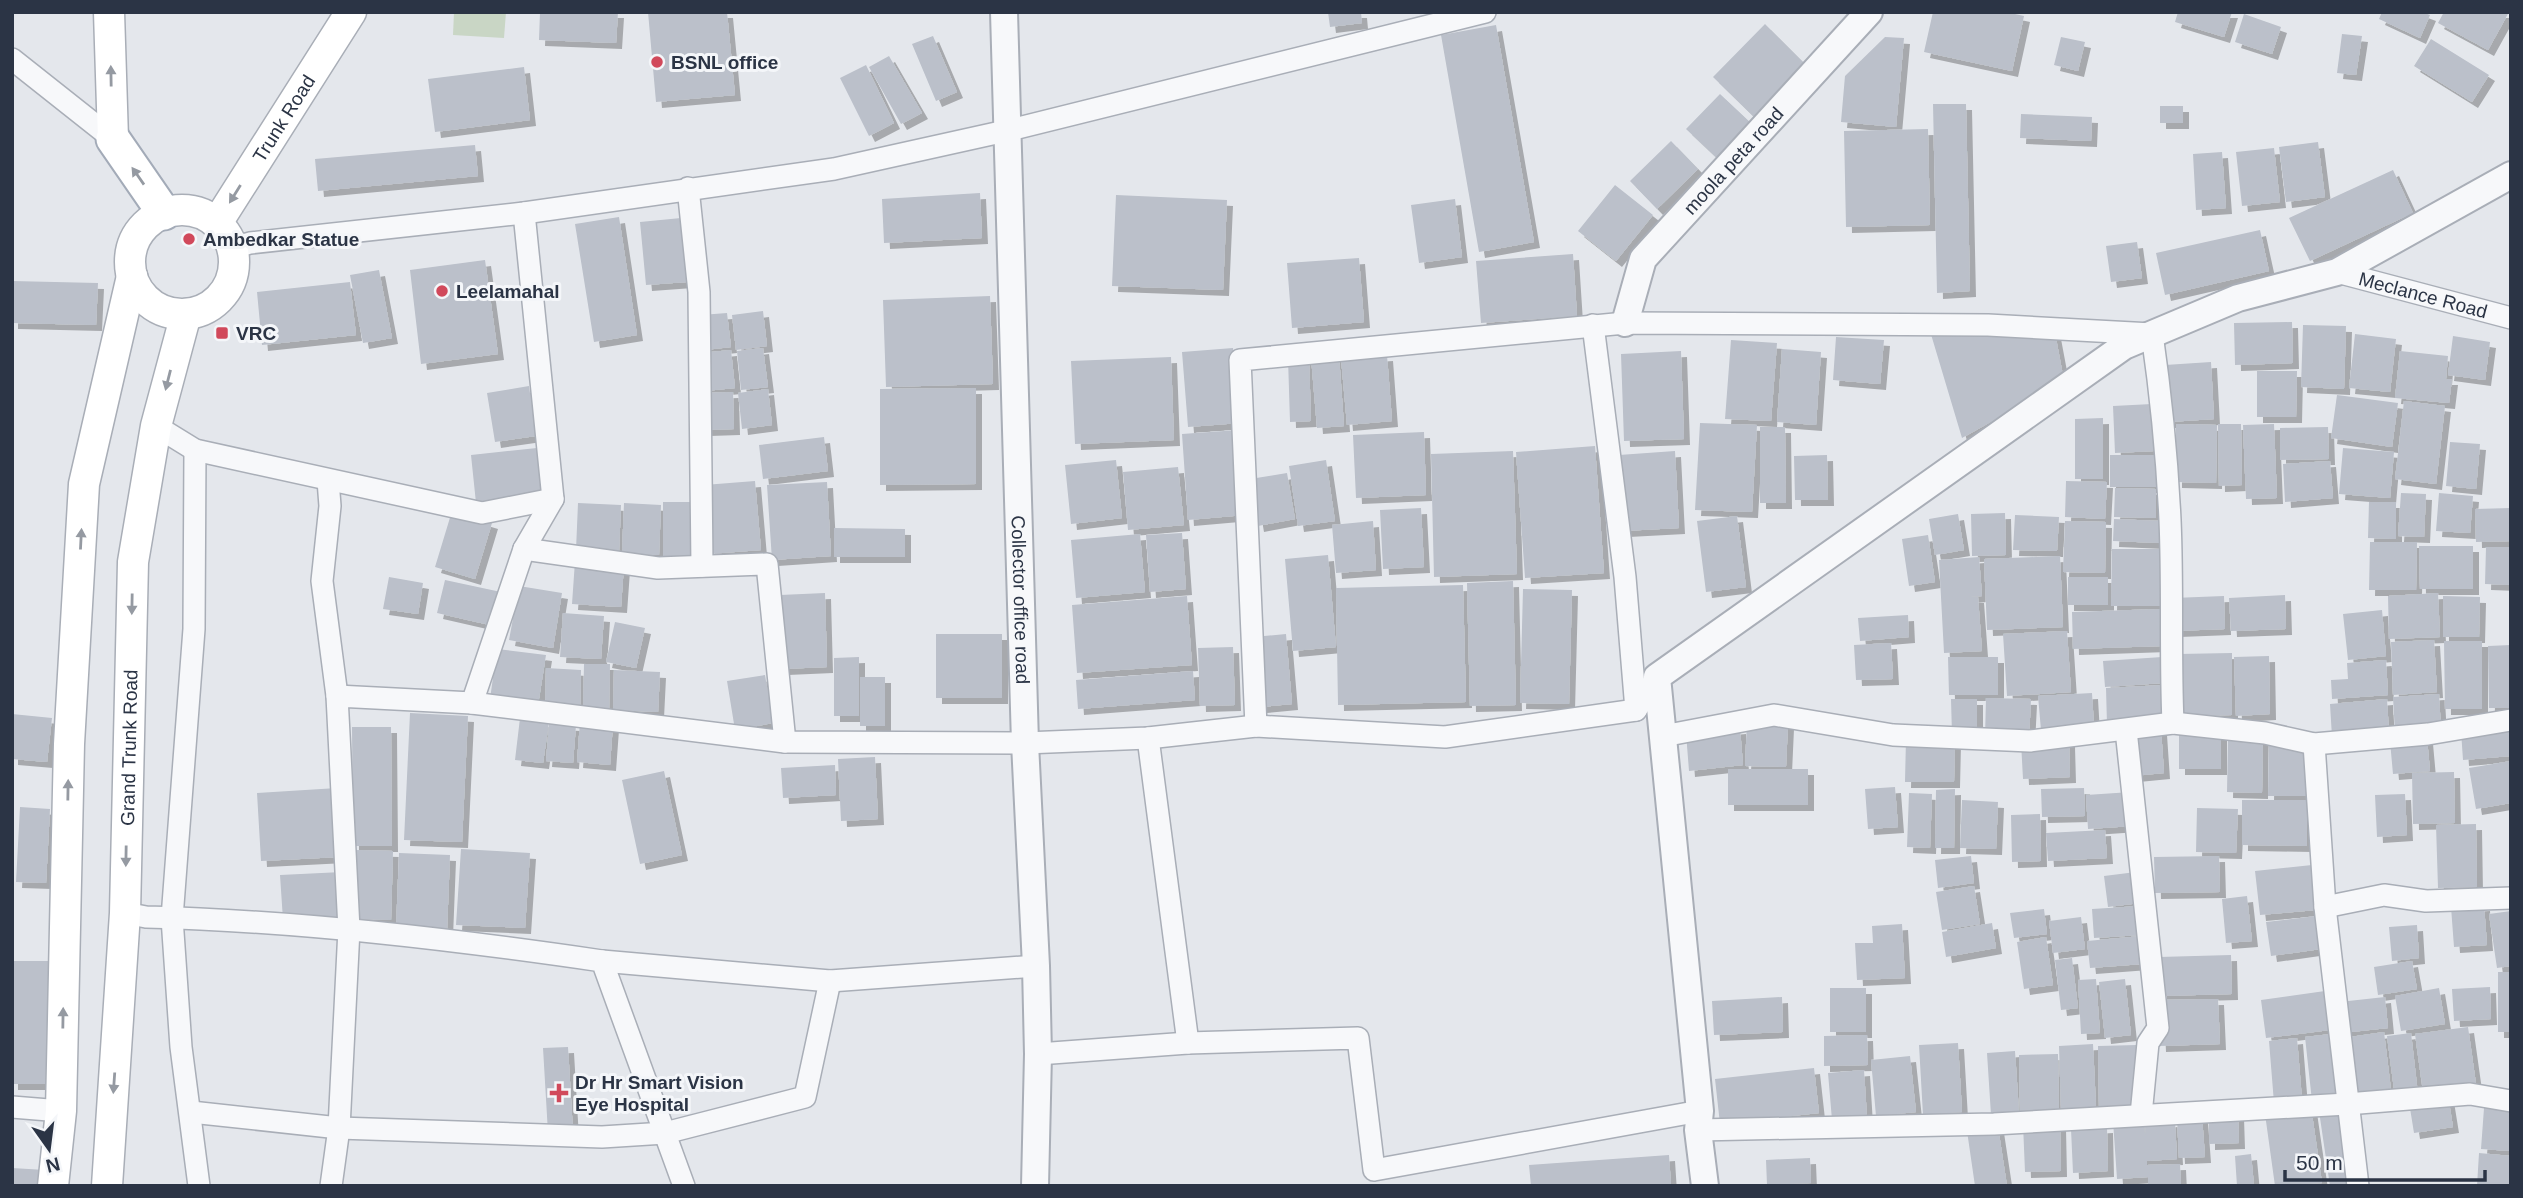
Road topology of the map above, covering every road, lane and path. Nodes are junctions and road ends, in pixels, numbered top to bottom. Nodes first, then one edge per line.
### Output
1 (109, 12) edge
2 (351, 12) edge
3 (1004, 12) edge
4 (1485, 12) edge
5 (1869, 12) edge
6 (12, 59) edge
7 (1010, 130) junction
8 (113, 139) junction
9 (2511, 175) edge
10 (688, 188) junction
11 (164, 213) junction
12 (524, 213) junction
13 (217, 223) junction
14 (233, 248) junction
15 (2337, 272) junction
16 (132, 276) junction
17 (186, 314) junction
18 (2511, 318) edge
19 (1625, 323) junction
20 (1593, 325) junction
21 (2152, 334) junction
22 (156, 426) junction
23 (195, 450) junction
24 (328, 480) junction
25 (553, 499) junction
26 (524, 549) junction
27 (702, 566) junction
28 (1657, 677) junction
29 (337, 696) junction
30 (472, 703) junction
31 (1636, 710) junction
32 (2511, 720) edge
33 (2173, 723) junction
34 (1256, 726) junction
35 (2126, 730) junction
36 (1662, 736) junction
37 (1148, 738) junction
38 (785, 742) junction
39 (1025, 743) junction
40 (2314, 744) junction
41 (2511, 898) edge
42 (2325, 907) junction
43 (125, 913) junction
44 (172, 918) junction
45 (349, 929) junction
46 (602, 961) junction
47 (1036, 966) junction
48 (830, 981) junction
49 (1188, 1043) junction
50 (1038, 1055) junction
51 (2511, 1101) edge
52 (2347, 1104) junction
53 (12, 1107) edge
54 (61, 1111) junction
55 (191, 1112) junction
56 (2141, 1115) junction
57 (1699, 1120) junction
58 (339, 1128) junction
59 (664, 1133) junction
60 (1373, 1178) edge
61 (53, 1186) edge
62 (107, 1186) edge
63 (199, 1186) edge
64 (331, 1186) edge
65 (684, 1186) edge
66 (1035, 1186) edge
67 (1704, 1186) edge
68 (2358, 1186) edge

8 -> 1 main road
2 -> 13 main road, Trunk Road
3 - 7 street, Collector office road
4 - 7 street
5 - 19 street, moola peta road
6 - 8 street
7 - 10 street
7 - 39 street, Collector office road
11 -> 8 main road
9 - 15 street
10 - 12 street
10 - 27 street
11 - 13 main road
11 - 16 main road
12 - 14 street
12 - 25 street
13 - 14 main road
14 - 17 main road
15 - 18 street, Meclance Road
15 - 21 street
16 - 17 main road
54 -> 16 main road
17 -> 22 main road, Grand Trunk Road
19 - 20 street
19 - 21 street
20 - 31 street
20 - 34 street
21 - 28 street
21 - 33 street
22 - 23 street
22 -> 43 main road, Grand Trunk Road
23 - 24 street
23 - 44 street
24 - 25 street
24 - 29 street
25 - 26 street
26 - 27 street
26 - 30 street
27 - 38 street
28 - 31 street
28 - 36 street
29 - 30 street
29 - 45 street
30 - 38 street
31 - 34 street
32 - 40 street
33 - 35 street
33 - 40 street
34 - 37 street
35 - 36 street
35 - 56 street
36 - 57 street
37 - 39 street
37 - 49 street
38 - 39 street
39 - 47 street, Collector office road
40 - 42 street
41 - 42 street
42 - 52 street
43 - 44 street
43 -> 62 main road, Grand Trunk Road
44 - 45 street
44 - 55 street
45 - 46 street
45 - 58 street
46 - 48 street
46 - 59 street
47 - 48 street
47 - 50 street, Collector office road
48 - 59 street
49 - 50 street
49 - 60 street
50 - 66 street, Collector office road
51 - 52 street
52 - 56 street
52 - 68 street
53 - 54 street
54 - 61 main road
55 - 58 street
55 - 63 street
56 - 57 street
57 - 60 street
57 - 67 street
58 - 59 street
58 - 64 street
59 - 65 street

